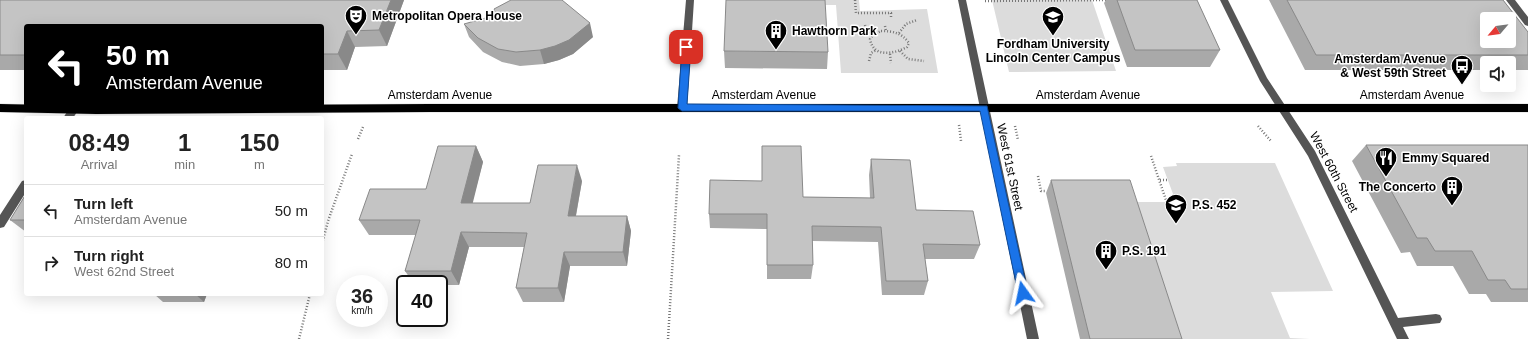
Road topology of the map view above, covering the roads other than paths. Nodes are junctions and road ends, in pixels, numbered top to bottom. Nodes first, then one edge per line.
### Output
1 (690, 0) edge
2 (962, 0) edge
3 (1224, 0) edge
4 (1510, 0) edge
5 (1528, 23) edge
6 (0, 108) edge
7 (682, 108) junction
8 (984, 108) junction
9 (1282, 108) junction
10 (1528, 108) edge
11 (74, 109) junction
12 (69, 116) edge
13 (24, 187) edge
14 (0, 224) edge
15 (1436, 319) dead end
16 (1396, 323) junction
17 (1033, 339) edge
18 (1404, 339) edge

1 - 7 street
2 - 8 street, West 61st Street
3 - 9 street, West 60th Street
4 - 5 street
6 - 11 main road, Amsterdam Avenue
7 - 8 main road, Amsterdam Avenue
7 - 11 main road, Amsterdam Avenue
8 - 9 main road, Amsterdam Avenue
8 - 17 street, West 61st Street
9 - 10 main road, Amsterdam Avenue
9 - 16 street, West 60th Street
11 - 12 street
13 - 14 street
15 - 16 street
16 - 18 street, West 60th Street

